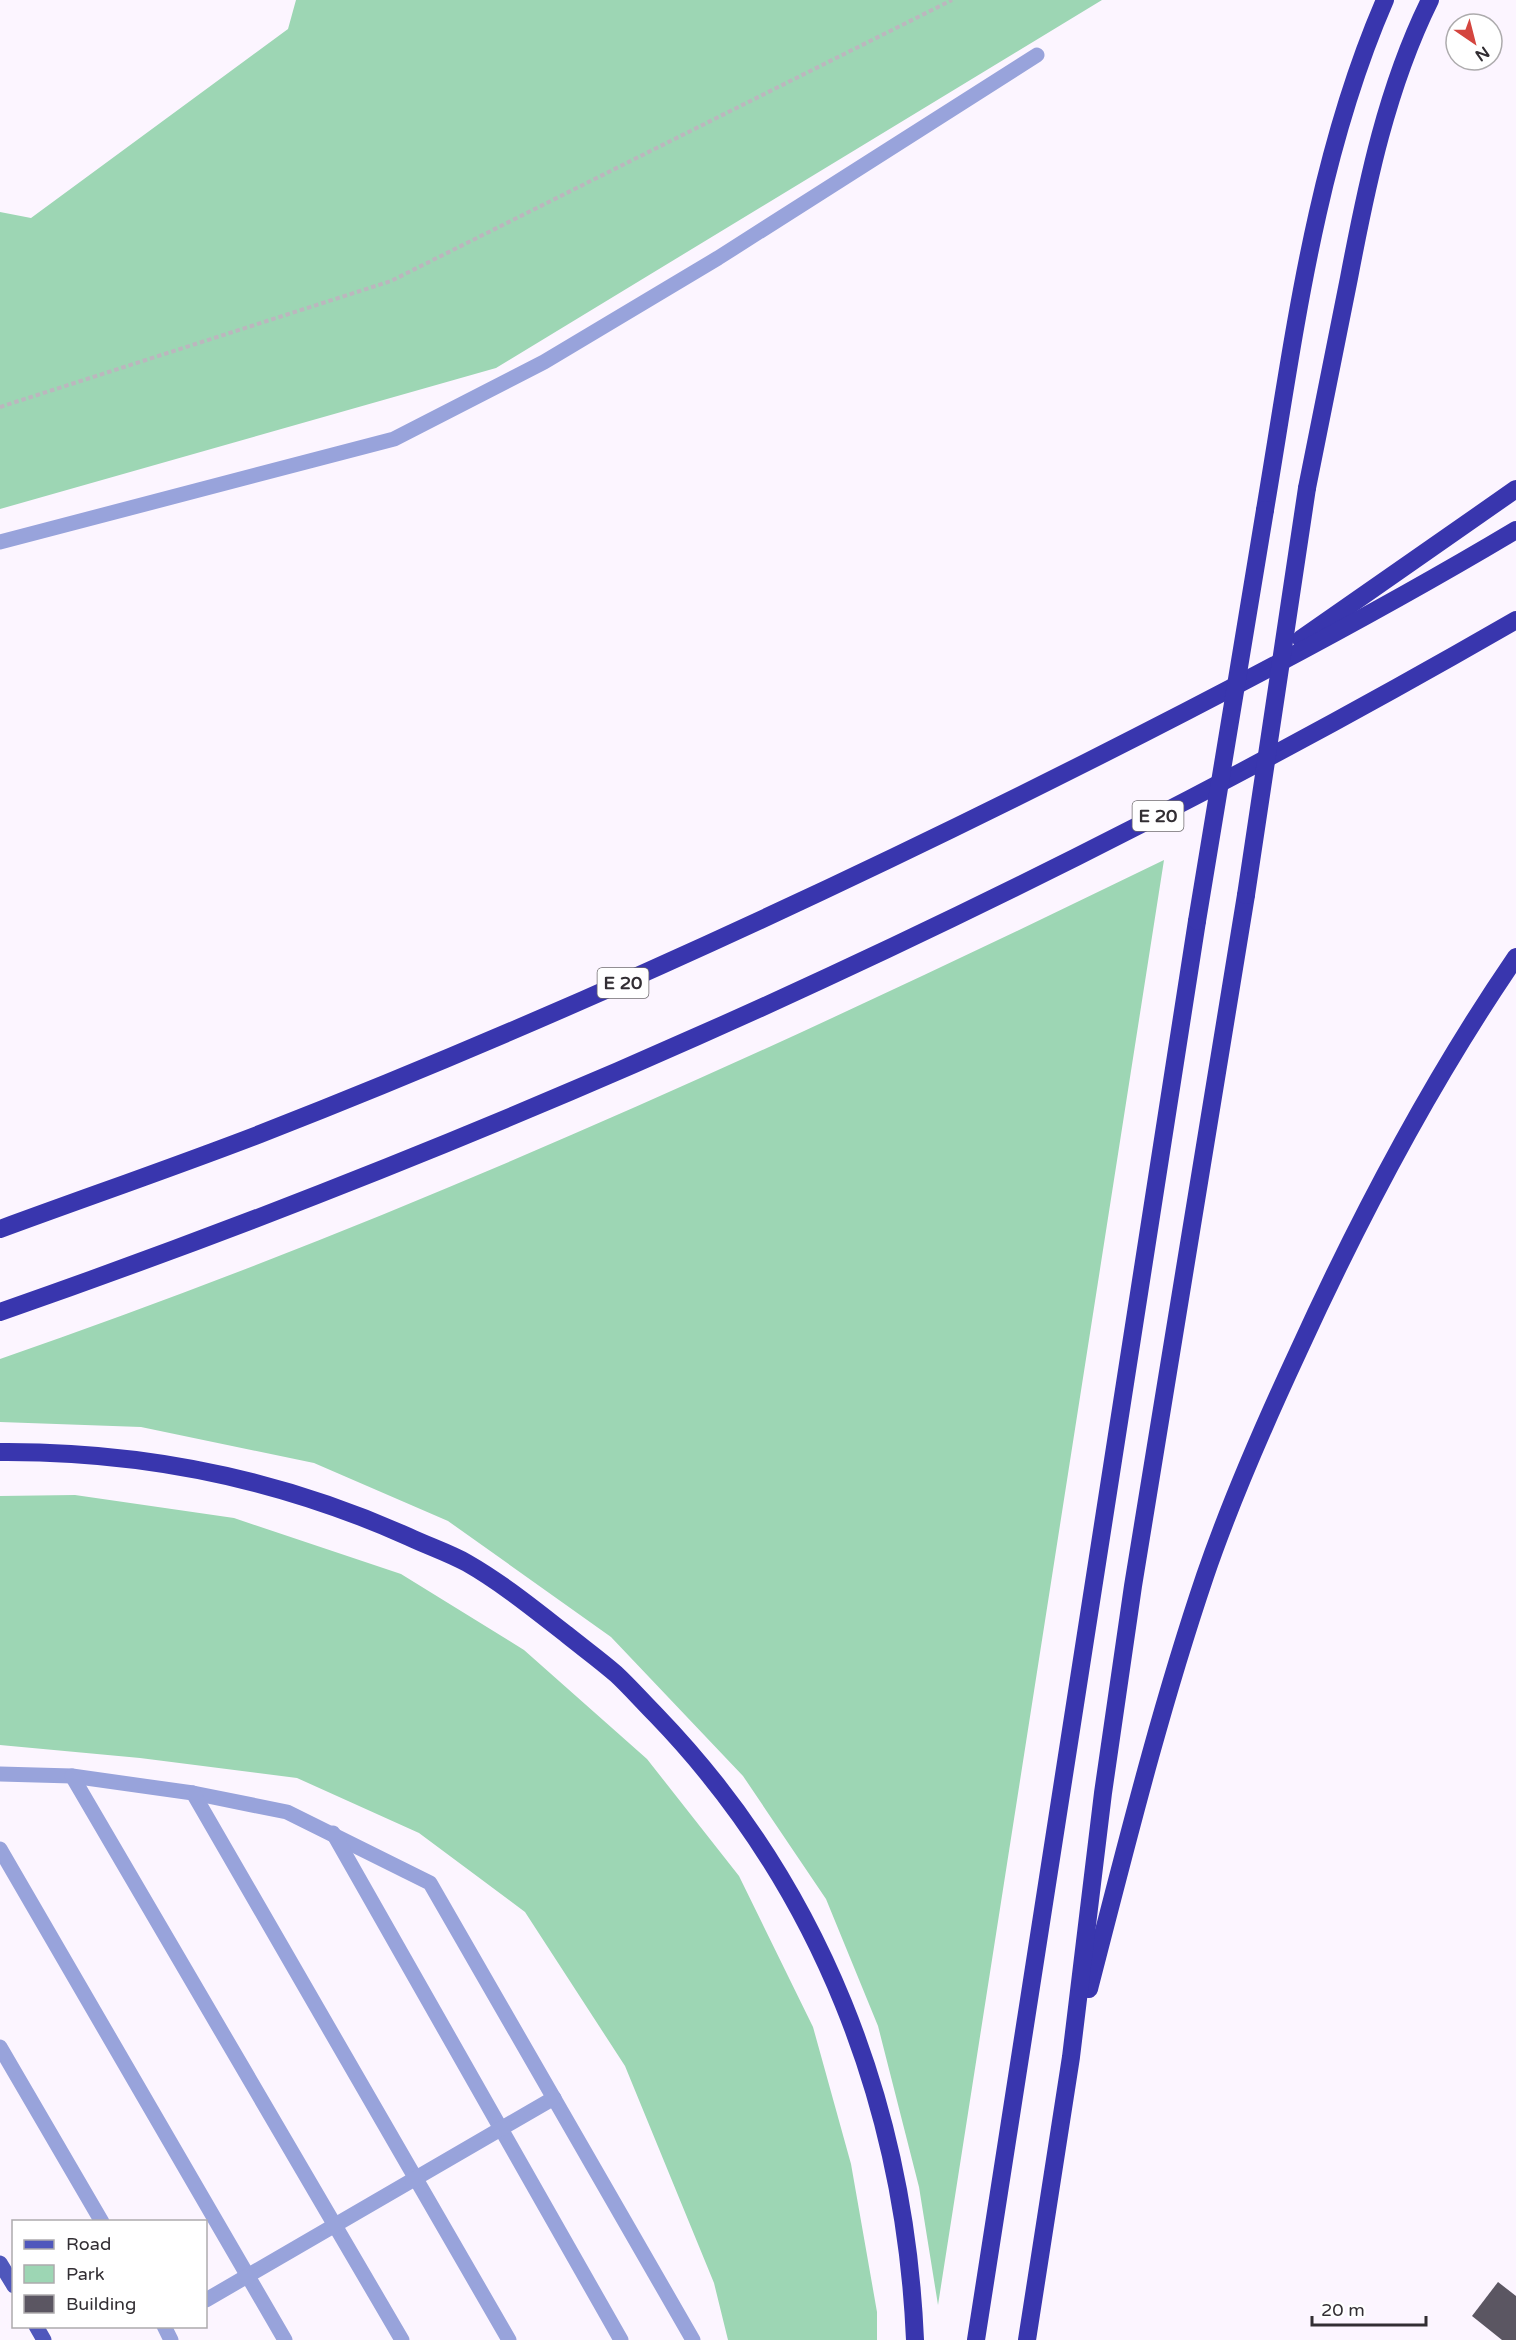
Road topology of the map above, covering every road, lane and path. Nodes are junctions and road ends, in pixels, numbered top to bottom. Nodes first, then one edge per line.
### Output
1 (952, 0) edge
2 (1385, 0) edge
3 (1430, 0) edge
4 (1037, 55) dead end
5 (0, 407) edge
6 (1516, 489) edge
7 (1516, 530) edge
8 (0, 542) edge
9 (1516, 620) edge
10 (1226, 692) junction
11 (1516, 957) edge
12 (0, 1229) edge
13 (0, 1312) edge
14 (0, 1452) edge
15 (0, 1774) edge
16 (72, 1776) junction
17 (193, 1793) junction
18 (333, 1833) junction
19 (0, 1849) edge
20 (0, 2047) edge
21 (1071, 2057) junction
22 (554, 2098) junction
23 (501, 2129) junction
24 (416, 2178) junction
25 (101, 2220) edge
26 (335, 2226) junction
27 (0, 2263) edge
28 (248, 2276) junction
29 (12, 2283) edge
30 (207, 2300) edge
31 (285, 2340) edge
32 (402, 2340) edge
33 (509, 2340) edge
34 (621, 2340) edge
35 (693, 2340) edge
36 (915, 2340) edge
37 (976, 2340) edge
38 (1027, 2340) edge

1 - 5 path
2 - 37 highway, bridge
3 - 21 highway, bridge
4 - 8 street
6 - 10 highway
7 - 10 highway, E 20
9 - 13 highway, E 20
10 - 12 highway, E 20
11 - 21 highway
14 - 36 highway
15 - 16 street
16 - 17 street
16 - 26 street
17 - 18 street
17 - 24 street
18 - 22 street
18 - 23 street
19 - 28 street
20 - 25 street
21 - 38 highway
22 - 23 street
22 - 35 street
23 - 24 street
23 - 34 street
24 - 26 street
24 - 33 street
26 - 28 street
26 - 32 street
27 - 29 main road
28 - 30 street
28 - 31 street

